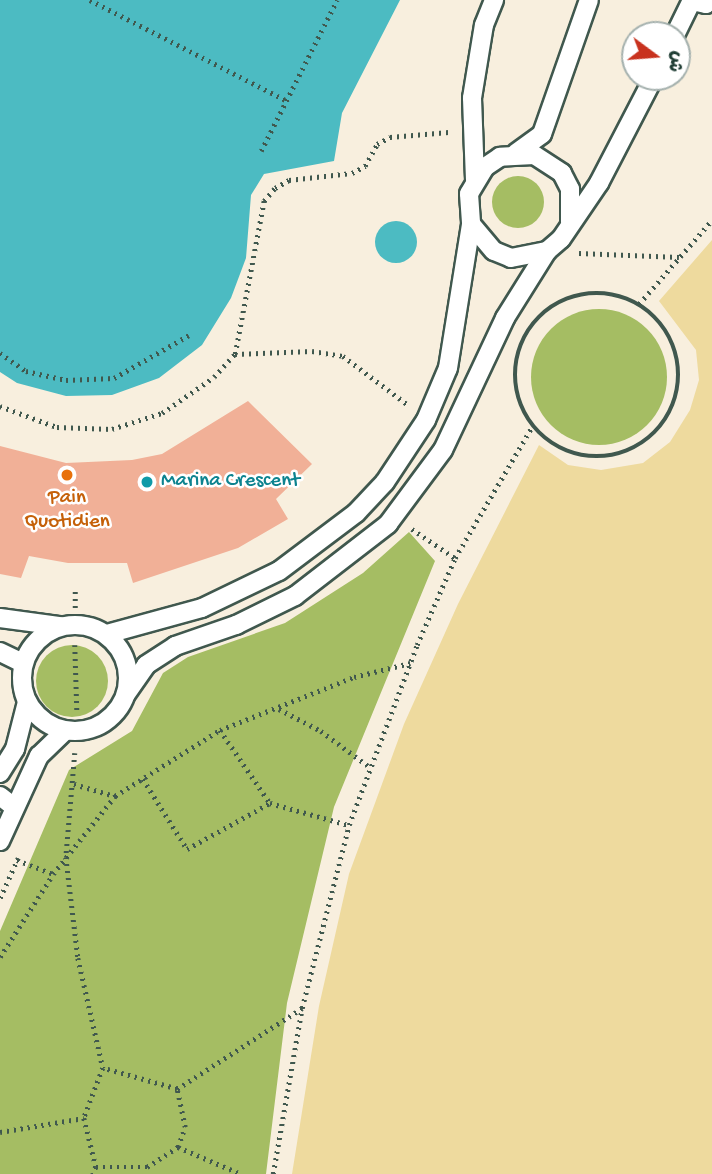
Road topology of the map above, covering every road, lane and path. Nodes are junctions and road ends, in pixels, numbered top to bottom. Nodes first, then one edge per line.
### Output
1 (90, 0) edge
2 (337, 0) edge
3 (494, 0) edge
4 (589, 0) edge
5 (692, 0) edge
6 (709, 0) edge
7 (682, 21) edge
8 (647, 91) edge
9 (285, 100) junction
10 (471, 130) junction
11 (261, 151) dead end
12 (516, 153) junction
13 (475, 180) junction
14 (712, 220) edge
15 (570, 222) junction
16 (471, 223) junction
17 (547, 251) junction
18 (679, 257) junction
19 (639, 304) junction
20 (189, 335) dead end
21 (0, 353) edge
22 (235, 354) junction
23 (0, 406) edge
24 (426, 420) junction
25 (532, 427) junction
26 (394, 517) junction
27 (455, 558) junction
28 (0, 618) edge
29 (60, 626) junction
30 (107, 634) junction
31 (0, 652) edge
32 (23, 663) junction
33 (410, 663) junction
34 (126, 694) junction
35 (27, 702) junction
36 (278, 708) junction
37 (220, 730) junction
38 (65, 731) junction
39 (371, 768) junction
40 (0, 773) edge
41 (143, 779) junction
42 (74, 785) dead end
43 (115, 796) junction
44 (7, 802) edge
45 (270, 803) junction
46 (349, 825) junction
47 (0, 841) edge
48 (66, 857) junction
49 (17, 860) dead end
50 (53, 874) junction
51 (0, 957) edge
52 (302, 1008) junction
53 (103, 1068) junction
54 (177, 1089) junction
55 (84, 1118) junction
56 (0, 1132) edge
57 (178, 1147) junction
58 (96, 1167) junction
59 (93, 1174) edge
60 (241, 1174) edge
61 (273, 1174) edge

1 - 9 path
2 - 9 path
3 - 10 lane
4 - 12 lane
5 - 6 lane
5 - 7 lane
8 - 15 lane
9 - 11 path
10 - 13 lane
10 - 22 path
12 - 13 lane
12 - 15 lane
13 - 16 lane
14 - 18 path
15 - 17 lane
16 - 17 lane
16 - 24 lane
17 - 18 path
17 - 26 lane
18 - 19 path
19 - 25 path
19 - 25 path
20 - 21 path
22 - 23 path
22 - 24 path
24 - 30 lane
25 - 27 path
26 - 27 path
26 - 34 lane
27 - 33 path
28 - 29 lane
29 - 30 lane
29 - 32 lane
30 - 34 lane
31 - 32 lane
32 - 35 lane
33 - 36 path
33 - 39 path
34 - 38 lane
35 - 38 lane
35 - 40 lane
36 - 37 path
36 - 39 path
37 - 41 path
37 - 45 path
38 - 44 lane
39 - 46 path
41 - 43 path
41 - 45 path
42 - 43 path
43 - 48 path
44 - 47 lane
45 - 46 path
46 - 52 path
48 - 50 path
48 - 53 path
49 - 50 path
50 - 51 path
52 - 54 path
52 - 61 path
53 - 54 path
53 - 55 path
54 - 57 path
55 - 56 path
55 - 58 path
57 - 58 path
57 - 60 path
58 - 59 path

